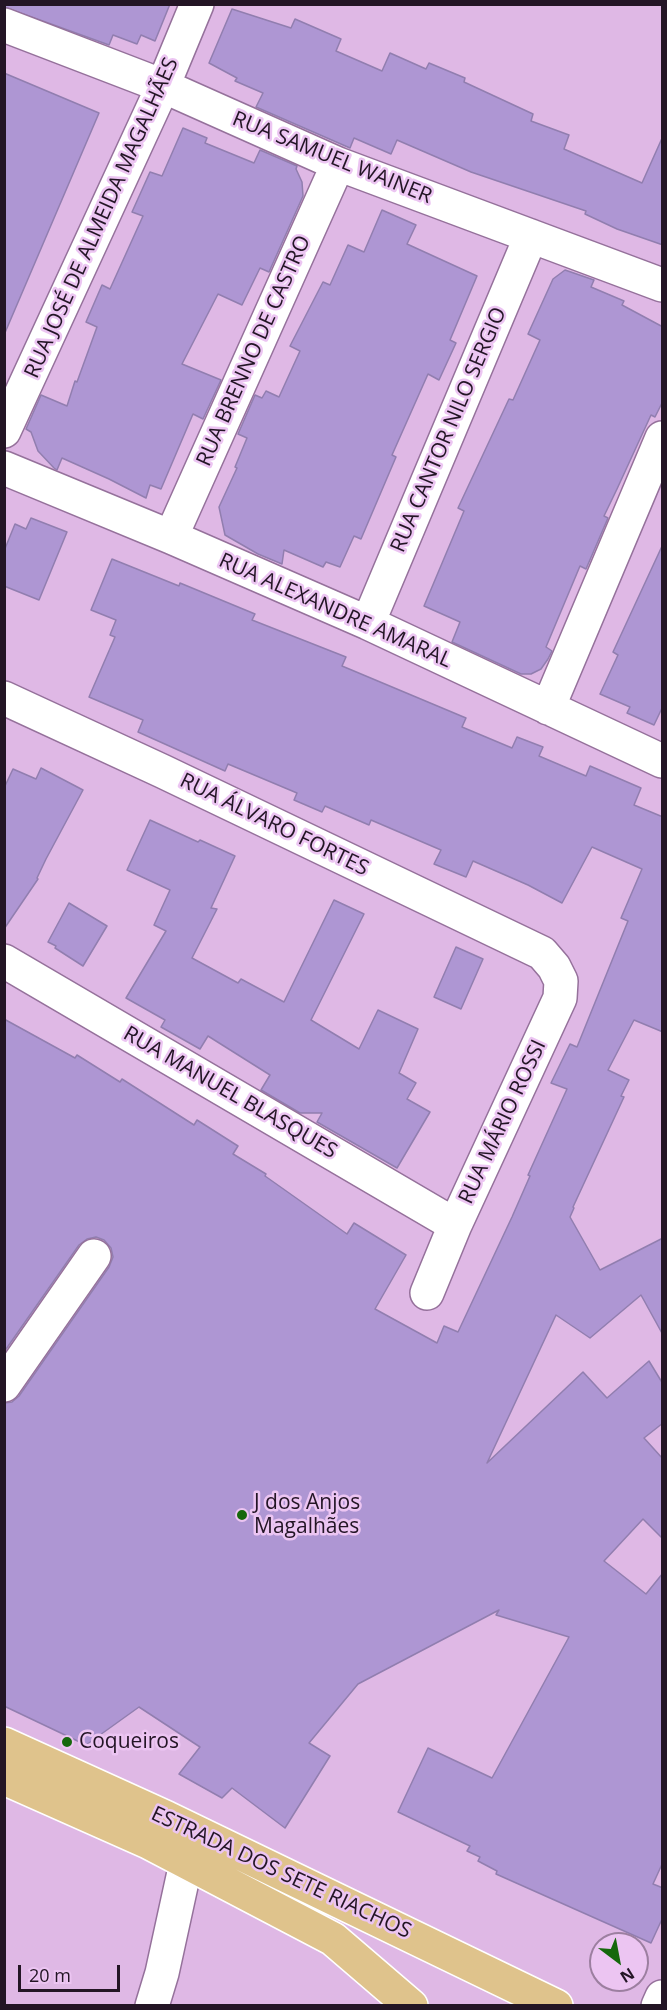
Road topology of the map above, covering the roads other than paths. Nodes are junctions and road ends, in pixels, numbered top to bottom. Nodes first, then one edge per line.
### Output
1 (197, 4) edge
2 (4, 24) edge
3 (163, 86) junction
4 (338, 164) junction
5 (531, 236) junction
6 (663, 285) edge
7 (4, 431) edge
8 (663, 438) edge
9 (4, 468) edge
10 (171, 537) junction
11 (368, 623) junction
12 (4, 698) edge
13 (548, 708) junction
14 (663, 761) edge
15 (542, 953) joint
16 (4, 961) edge
17 (455, 1225) junction
18 (94, 1256) dead end
19 (427, 1293) dead end
20 (4, 1385) edge
21 (4, 1744) edge
22 (4, 1778) edge
23 (186, 1863) junction
24 (663, 1997) edge
25 (534, 2002) edge
26 (152, 2006) edge
27 (411, 2006) edge
28 (658, 2006) edge

1 - 3 street, RUA JOSÉ DE ALMEIDA MAGALHÃES
2 - 3 street, RUA SAMUEL WAINER
3 - 4 street, RUA SAMUEL WAINER
3 - 7 street, RUA JOSÉ DE ALMEIDA MAGALHÃES
4 - 5 street, RUA SAMUEL WAINER
4 - 10 street, RUA BRENNO DE CASTRO
5 - 6 street, RUA SAMUEL WAINER
5 - 11 street, RUA CANTOR NILO SERGIO
8 - 13 street
9 - 10 street, RUA ALEXANDRE AMARAL
10 - 11 street, RUA ALEXANDRE AMARAL
11 - 13 street, RUA ALEXANDRE AMARAL
12 - 15 street, RUA ÁLVARO FORTES
13 - 14 street, RUA ALEXANDRE AMARAL
15 - 17 street, RUA MÁRIO ROSSI
16 - 17 street, RUA MANUEL BLASQUES
17 - 19 street, RUA MÁRIO ROSSI
18 - 20 street
21 - 25 main road, ESTRADA DOS SETE RIACHOS
22 - 23 main road, ESTRADA DOS SETE RIACHOS
23 - 26 street
23 - 27 main road, ESTRADA DOS SETE RIACHOS
24 - 28 street

